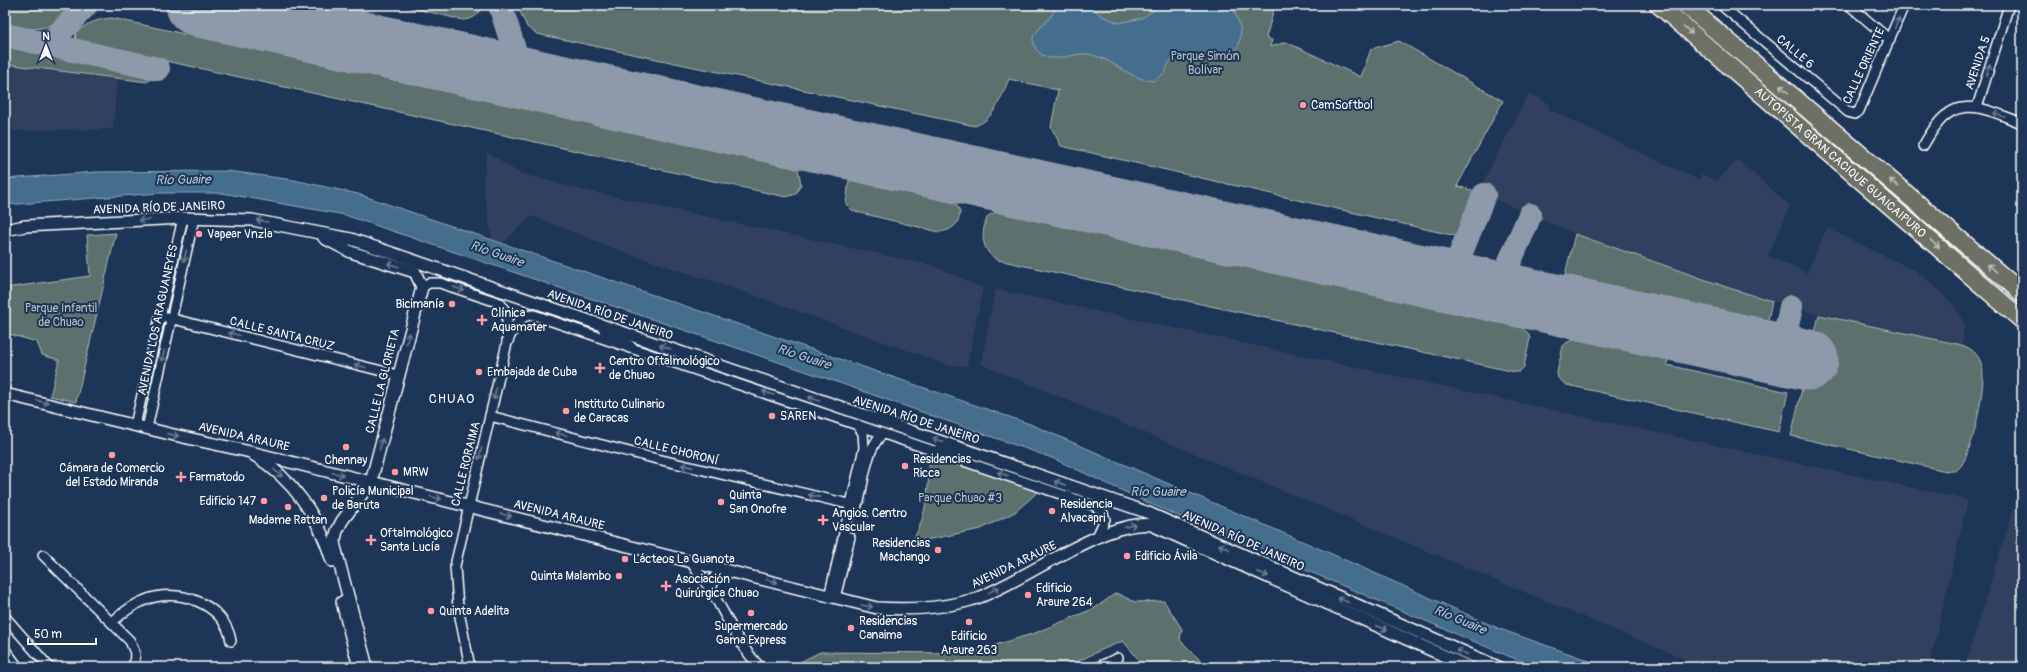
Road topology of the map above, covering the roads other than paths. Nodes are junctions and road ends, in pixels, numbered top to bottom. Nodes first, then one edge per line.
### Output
1 (1659, 5) edge
2 (1686, 5) edge
3 (1721, 5) edge
4 (1849, 5) edge
5 (1904, 5) edge
6 (2009, 5) edge
7 (1890, 40) junction
8 (1977, 107) junction
9 (1854, 114) joint
10 (2022, 123) edge
11 (1923, 146) dead end
12 (188, 218) junction
13 (5, 224) edge
14 (26, 226) junction
15 (5, 230) edge
16 (313, 232) junction
17 (422, 287) junction
18 (2022, 294) edge
19 (161, 316) junction
20 (171, 318) junction
21 (589, 322) junction
22 (2022, 322) edge
23 (506, 344) junction
24 (630, 347) junction
25 (398, 375) junction
26 (5, 394) edge
27 (490, 416) junction
28 (135, 425) junction
29 (857, 425) junction
30 (147, 428) junction
31 (882, 434) junction
32 (246, 450) junction
33 (937, 451) junction
34 (993, 459) junction
35 (371, 482) junction
36 (854, 505) junction
37 (468, 506) junction
38 (1097, 537) junction
39 (43, 555) dead end
40 (691, 561) junction
41 (727, 570) junction
42 (711, 590) junction
43 (832, 597) junction
44 (5, 617) edge
45 (112, 622) junction
46 (231, 641) dead end
47 (5, 650) edge
48 (1118, 658) dead end
49 (18, 667) edge
50 (49, 667) edge
51 (134, 667) edge
52 (359, 667) edge
53 (367, 667) edge
54 (470, 667) edge
55 (760, 667) edge
56 (1098, 667) edge
57 (1469, 667) edge
58 (1498, 667) edge

1 -> 22 highway, AUTOPISTA GRAN CACIQUE GUAICAIPURO
18 -> 2 highway, AUTOPISTA GRAN CACIQUE GUAICAIPURO
3 - 9 street, CALLE 6
4 - 7 street
7 -> 5 street, CALLE ORIENTE
8 -> 6 street, AVENIDA 5
7 - 9 street, CALLE ORIENTE
10 -> 8 street
8 - 11 street, AVENIDA 5
12 -> 14 street, AVENIDA RÍO DE JANEIRO
16 -> 12 street, AVENIDA RÍO DE JANEIRO
12 - 19 street, AVENIDA LOS ARAGUANEYES
12 -> 20 street, AVENIDA LOS ARAGUANEYES
13 - 14 street
14 - 15 street, AVENIDA RÍO DE JANEIRO
17 -> 16 street, AVENIDA RÍO DE JANEIRO
16 - 21 street, AVENIDA RÍO DE JANEIRO
17 -> 23 street, CALLE RORAIMA
25 -> 17 street, CALLE LA GLORIETA
19 - 20 street, CALLE SANTA CRUZ
19 - 28 street, AVENIDA LOS ARAGUANEYES
25 -> 20 street, CALLE SANTA CRUZ
20 -> 30 street, AVENIDA LOS ARAGUANEYES
21 - 24 street
34 -> 21 street, AVENIDA RÍO DE JANEIRO
23 - 24 street, AVENIDA RÍO DE JANEIRO
23 -> 27 street, CALLE RORAIMA
29 -> 24 street, AVENIDA RÍO DE JANEIRO
35 -> 25 street, CALLE LA GLORIETA
26 -> 28 street, AVENIDA ARAURE
36 -> 27 street, CALLE CHORONÍ
27 -> 37 street, CALLE RORAIMA
28 - 30 street, AVENIDA ARAURE
29 - 31 street, AVENIDA RÍO DE JANEIRO
29 - 36 street
30 -> 32 street, AVENIDA ARAURE
31 - 33 street, AVENIDA RÍO DE JANEIRO
31 - 36 street
32 -> 35 street, AVENIDA ARAURE
32 -> 52 street
33 - 34 street
38 -> 33 street, AVENIDA RÍO DE JANEIRO
58 -> 34 street, AVENIDA RÍO DE JANEIRO
35 -> 37 street, AVENIDA ARAURE
35 - 53 street
36 - 43 street
37 -> 40 street, AVENIDA ARAURE
37 - 54 street, CALLE RORAIMA
43 -> 38 street, AVENIDA ARAURE
38 -> 57 street, AVENIDA RÍO DE JANEIRO
39 - 45 street
40 - 41 street, AVENIDA ARAURE
40 - 42 street
41 - 42 street
41 -> 43 street, AVENIDA ARAURE
42 - 55 street
44 - 50 street
45 - 46 street
45 - 51 street
47 - 49 street
48 - 56 street

